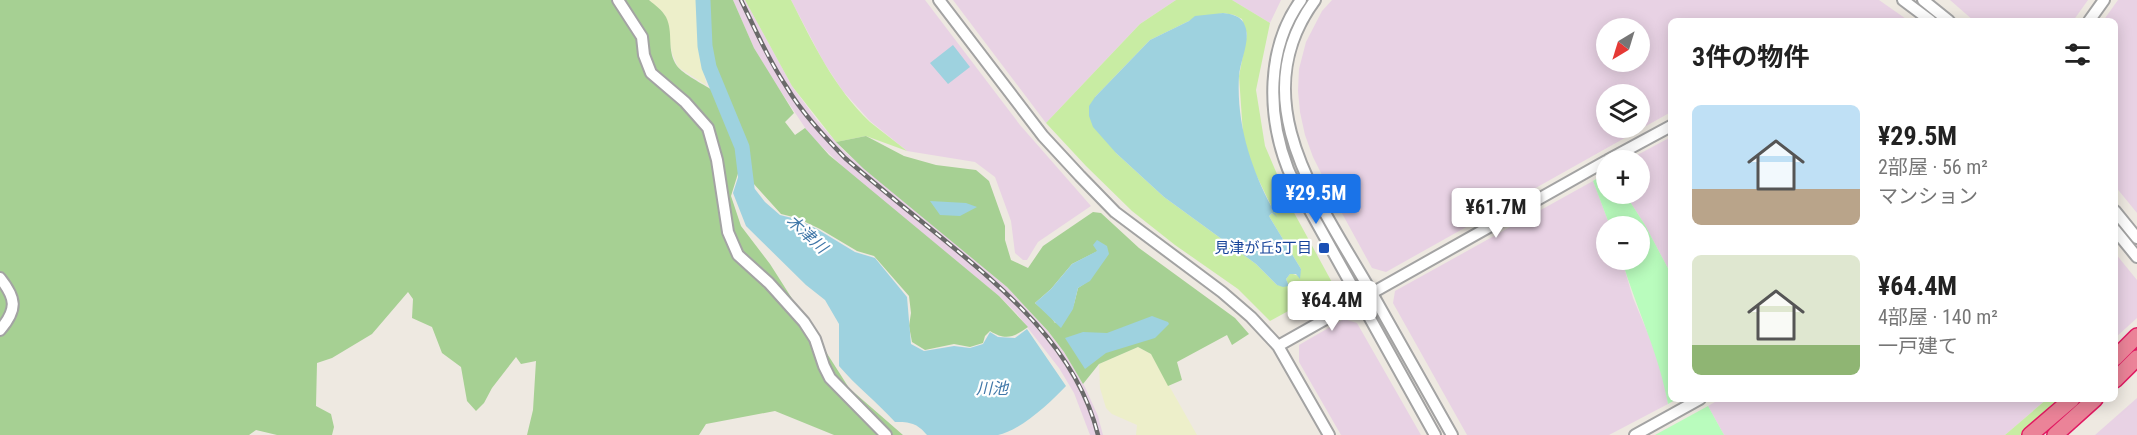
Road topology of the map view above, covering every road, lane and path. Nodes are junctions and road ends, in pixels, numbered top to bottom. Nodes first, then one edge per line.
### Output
1 (618, 0) edge
2 (939, 0) edge
3 (1301, 0) edge
4 (1315, 0) edge
5 (1903, 0) edge
6 (1923, 0) edge
7 (2104, 0) edge
8 (1927, 18) edge
9 (1945, 18) edge
10 (2091, 18) edge
11 (1668, 130) edge
12 (1629, 150) edge
13 (1596, 167) edge
14 (2118, 215) edge
15 (2118, 234) edge
16 (2137, 238) edge
17 (2137, 257) edge
18 (0, 278) edge
19 (1371, 293) junction
20 (1359, 300) junction
21 (0, 330) edge
22 (2137, 336) edge
23 (1278, 346) junction
24 (2118, 355) edge
25 (2137, 358) edge
26 (2118, 377) edge
27 (1695, 402) edge
28 (2068, 402) edge
29 (2092, 402) edge
30 (886, 435) edge
31 (1329, 435) edge
32 (1435, 435) edge
33 (1452, 435) edge
34 (1635, 435) edge
35 (2030, 435) edge
36 (2055, 435) edge

1 - 30 street
2 - 23 street
3 - 20 street
4 - 19 street
5 - 8 street
6 - 9 street
7 - 10 street
11 - 12 street
13 - 19 street
14 - 16 street
15 - 17 street
18 - 21 street
19 - 20 street
19 - 33 street
20 - 23 street
20 - 32 street
22 - 24 highway
23 - 31 street
25 - 26 highway
27 - 34 street
28 - 35 highway
29 - 36 highway

